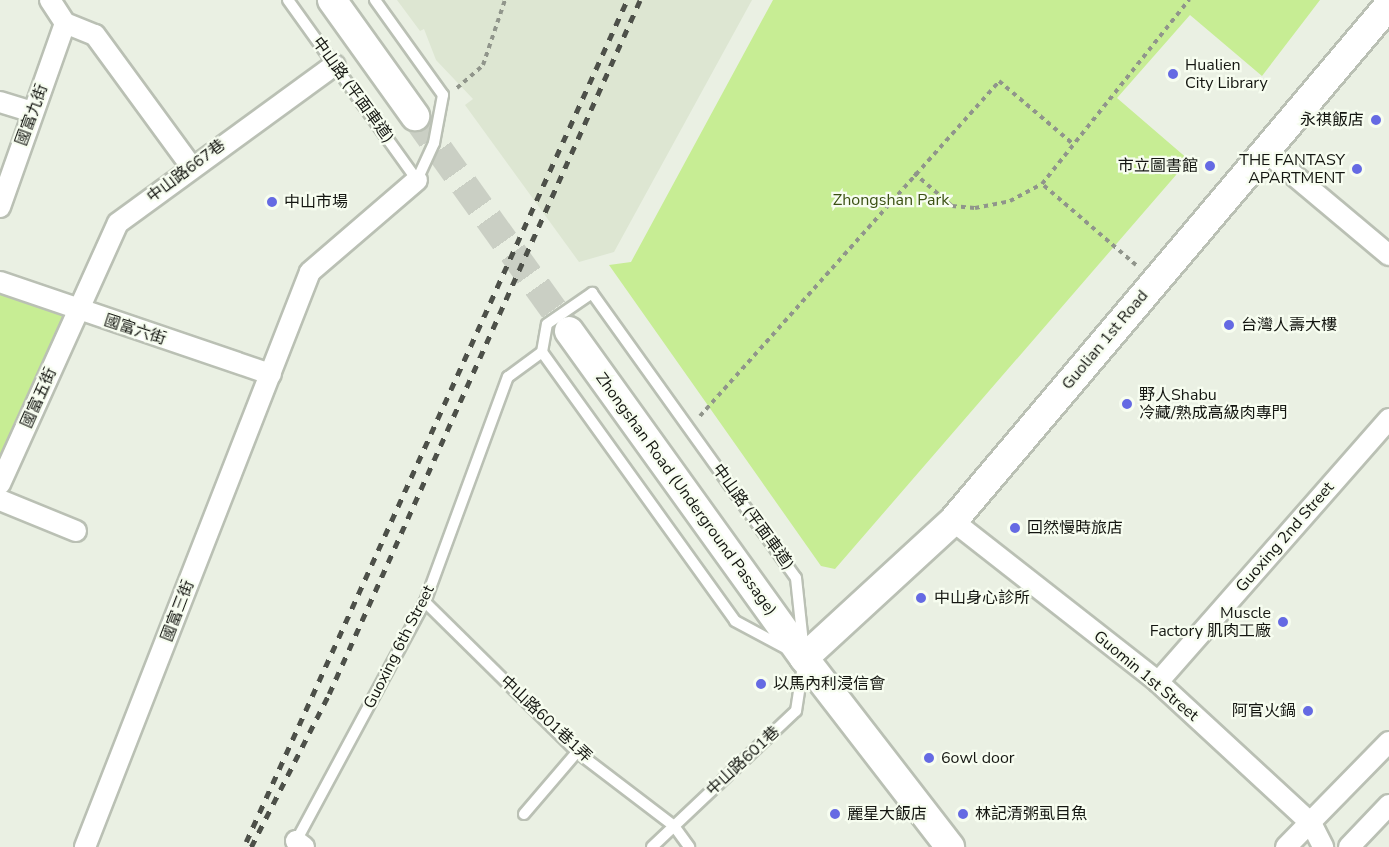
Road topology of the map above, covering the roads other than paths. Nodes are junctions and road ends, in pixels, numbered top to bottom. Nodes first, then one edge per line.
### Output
1 (50, 0) edge
2 (288, 0) edge
3 (332, 0) edge
4 (375, 0) edge
5 (1389, 5) edge
6 (65, 23) junction
7 (335, 65) junction
8 (0, 102) edge
9 (33, 112) junction
10 (415, 116) tunnel mouth
11 (1265, 151) junction
12 (191, 166) junction
13 (417, 180) junction
14 (0, 207) edge
15 (1389, 255) edge
16 (0, 282) edge
17 (78, 311) junction
18 (569, 331) tunnel mouth
19 (542, 352) junction
20 (271, 374) junction
21 (1389, 419) edge
22 (0, 484) edge
23 (0, 500) edge
24 (953, 520) junction
25 (76, 531) dead end
26 (425, 602) junction
27 (804, 658) junction
28 (1158, 682) junction
29 (1389, 742) edge
30 (577, 752) junction
31 (1389, 805) edge
32 (524, 814) dead end
33 (1311, 823) junction
34 (674, 826) junction
35 (298, 845) edge
36 (86, 847) edge
37 (652, 847) edge
38 (689, 847) edge
39 (950, 847) edge
40 (1286, 847) edge
41 (1323, 847) edge
42 (1349, 847) edge

1 - 6 street
2 - 7 lane, 中山路 (平面車道)
3 - 10 street
4 - 13 lane
5 - 11 street, Guolian 1st Road
6 - 9 street, 國富九街
6 - 12 street
7 - 12 street, 中山路667巷
7 - 13 lane, 中山路 (平面車道)
8 - 9 street
9 - 14 street, 國富九街
11 - 15 street
11 - 24 street, Guolian 1st Road
12 - 17 street, 中山路667巷
13 - 20 street, 國富三街
16 - 17 street, 國富六街
17 - 20 street, 國富六街
17 - 22 street, 國富五街
18 - 27 street, Zhongshan Road (Underground Passage)
19 - 26 lane, Guoxing 6th Street
19 - 27 lane
19 - 27 lane, 中山路 (平面車道)
20 - 36 street, 國富三街
21 - 28 street, Guoxing 2nd Street
23 - 25 street
24 - 27 street, Guolian 1st Road
24 - 28 street, Guomin 1st Street
26 - 30 lane, 中山路601巷1弄
26 - 35 lane, Guoxing 6th Street
27 - 34 lane, 中山路601巷
27 - 39 street, Zhongshan Road (Underground Passage)
28 - 33 street, Guomin 1st Street
29 - 33 street
30 - 32 lane
30 - 34 lane, 中山路601巷1弄
31 - 42 street
33 - 40 street
33 - 41 street, Guomin 1st Street
34 - 37 lane, 中山路601巷
34 - 38 lane, 中山路601巷1弄

